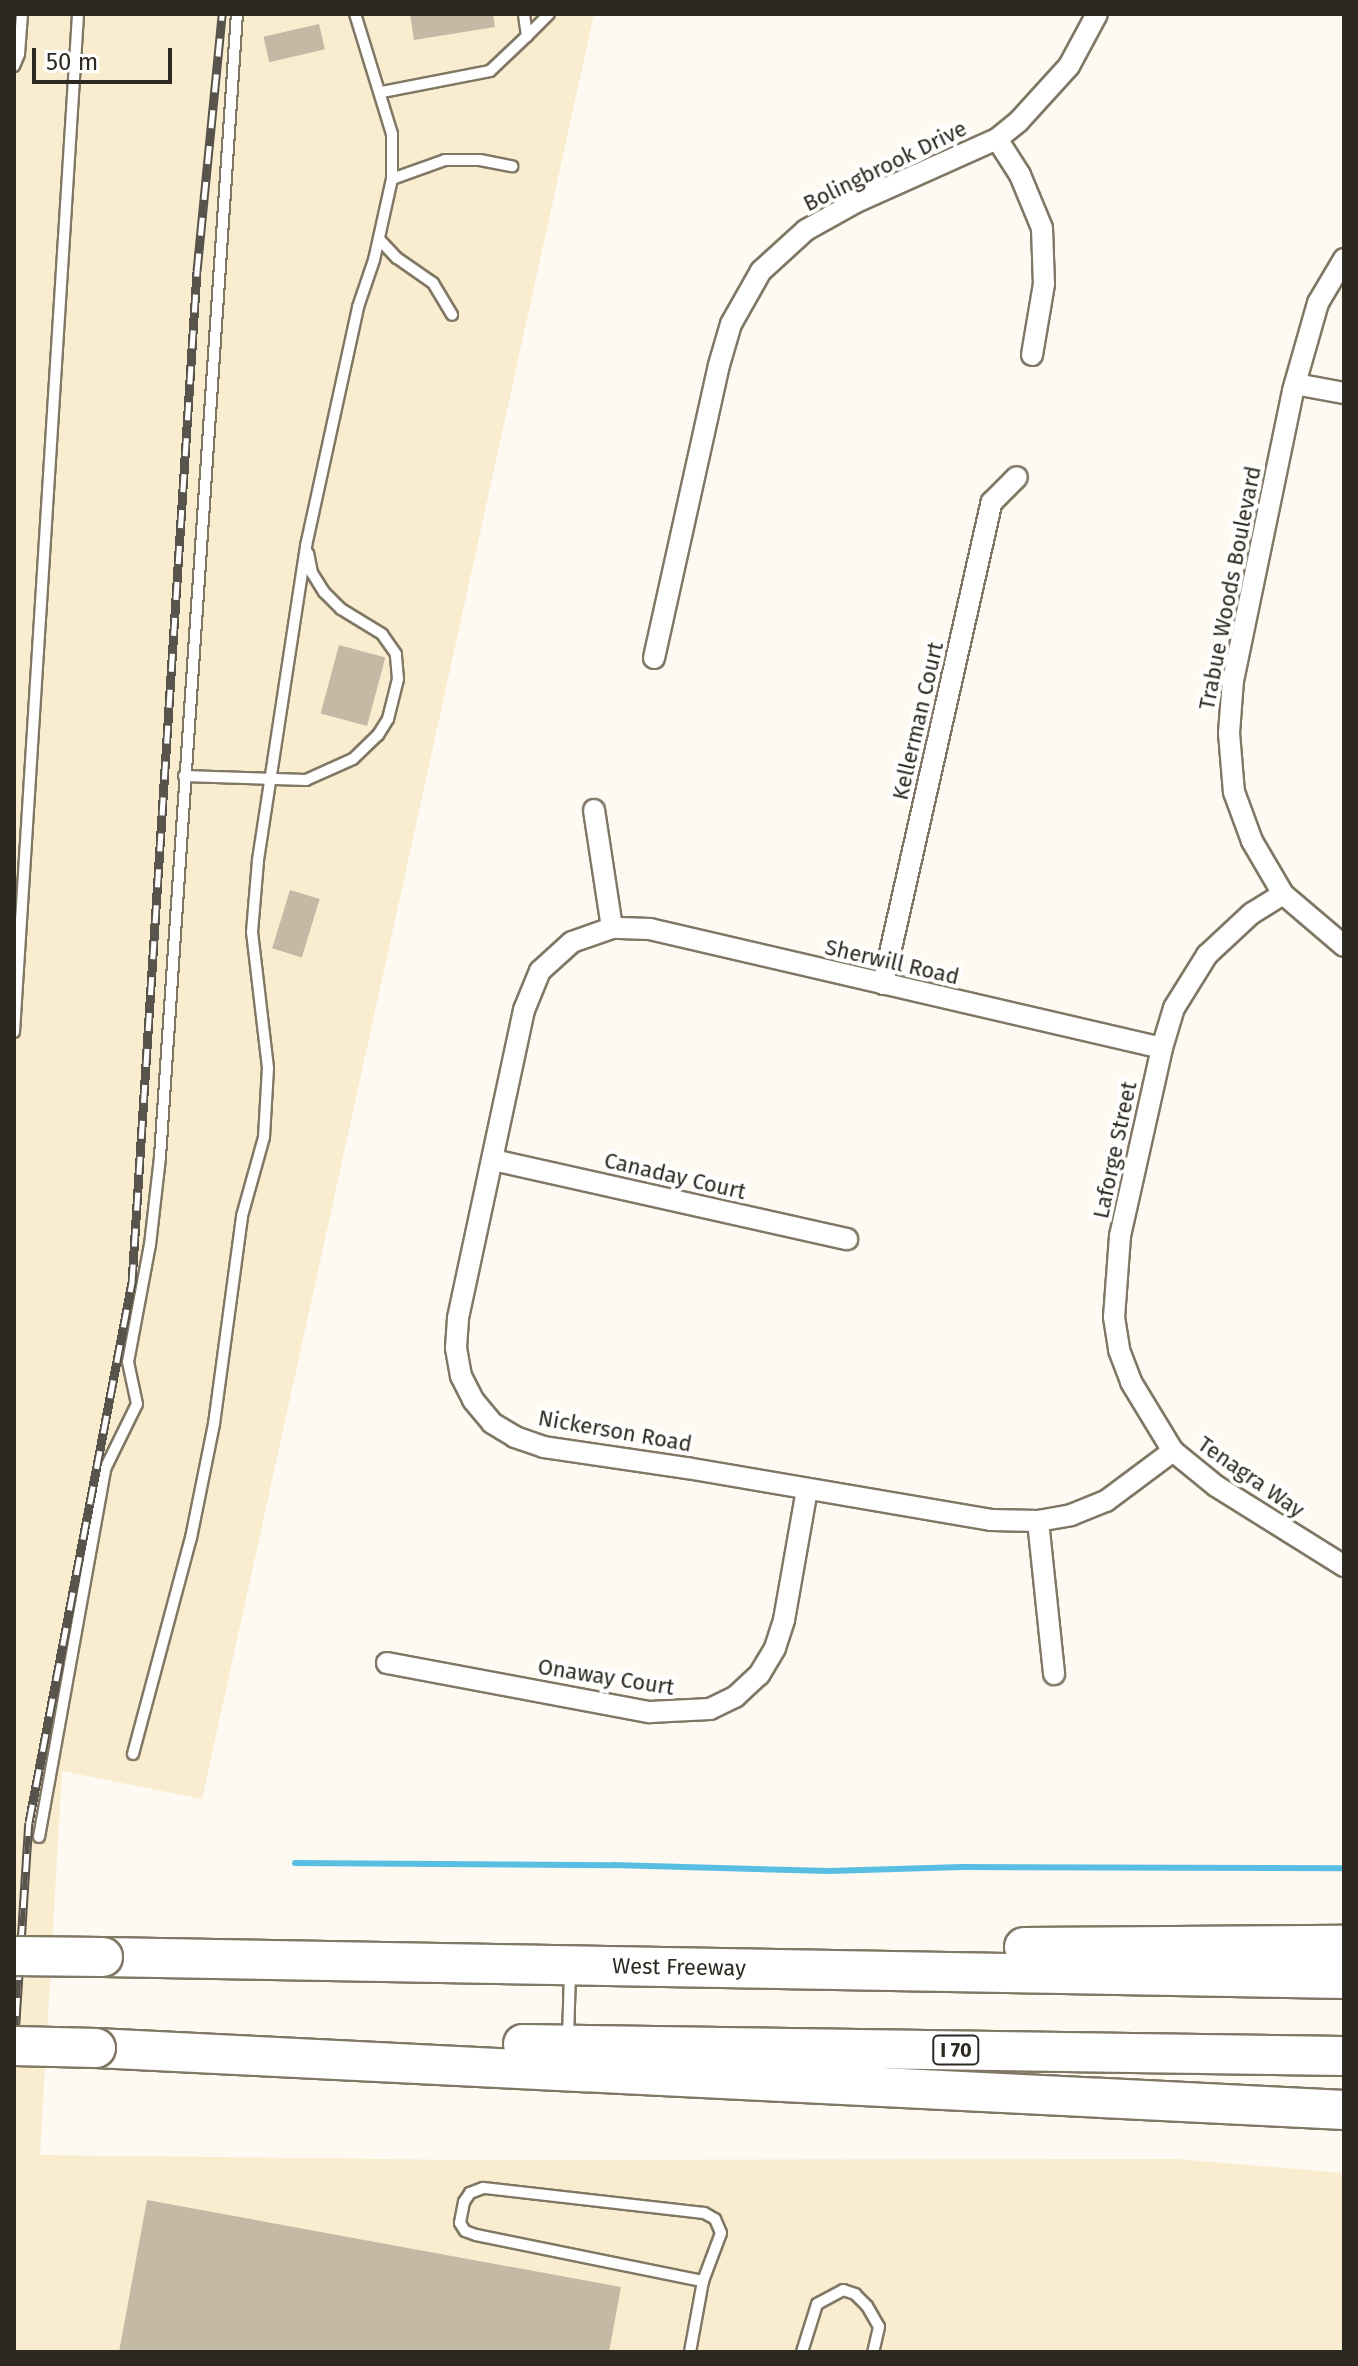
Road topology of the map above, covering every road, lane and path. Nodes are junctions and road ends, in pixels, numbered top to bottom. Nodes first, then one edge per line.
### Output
1 (22, 14) edge
2 (78, 14) edge
3 (237, 14) edge
4 (355, 14) edge
5 (524, 14) edge
6 (549, 14) edge
7 (1097, 14) edge
8 (527, 36) junction
9 (14, 66) edge
10 (382, 92) junction
11 (997, 139) junction
12 (512, 166) dead end
13 (392, 179) junction
14 (379, 239) junction
15 (1344, 259) edge
16 (452, 315) dead end
17 (1032, 355) dead end
18 (1295, 384) junction
19 (1344, 393) edge
20 (1017, 477) dead end
21 (306, 546) junction
22 (654, 658) dead end
23 (184, 776) junction
24 (273, 779) junction
25 (594, 810) dead end
26 (1283, 894) junction
27 (612, 928) junction
28 (1344, 946) edge
29 (883, 984) junction
30 (14, 1032) edge
31 (1162, 1048) junction
32 (493, 1160) junction
33 (847, 1239) dead end
34 (1173, 1451) junction
35 (807, 1489) junction
36 (1038, 1521) junction
37 (1344, 1566) edge
38 (387, 1663) dead end
39 (1054, 1674) dead end
40 (133, 1754) dead end
41 (39, 1837) dead end
42 (1344, 1945) edge
43 (14, 1956) edge
44 (570, 1964) junction
45 (1344, 1979) edge
46 (568, 2045) junction
47 (14, 2046) edge
48 (96, 2048) junction
49 (1344, 2056) edge
50 (915, 2086) junction
51 (1344, 2089) edge
52 (1344, 2110) edge
53 (703, 2281) junction
54 (690, 2352) edge
55 (802, 2352) edge
56 (873, 2352) edge

1 - 9 lane
2 - 30 lane
3 - 23 lane
4 - 10 lane
5 - 8 lane
6 - 8 lane
7 - 11 street, Bolingbrook Drive
8 - 10 lane
10 - 13 lane
11 - 17 street
11 - 22 street, Bolingbrook Drive
12 - 13 lane
13 - 14 lane
14 - 16 lane
14 - 21 lane
15 - 18 street, Trabue Woods Boulevard
18 - 19 street
18 - 26 street, Trabue Woods Boulevard
20 - 29 street, Kellerman Court
21 - 24 lane
21 - 24 lane
23 - 24 lane
23 - 41 lane
24 - 40 lane
25 - 27 street
26 - 28 street, Trabue Woods Boulevard
26 - 31 street, Laforge Street
27 - 29 street, Sherwill Road
27 - 32 street, Nickerson Road
29 - 31 street, Sherwill Road
31 - 34 street, Laforge Street
32 - 33 street, Canaday Court
32 - 35 street, Nickerson Road
34 - 36 street, Nickerson Road
34 - 37 street, Tenagra Way
35 - 36 street, Nickerson Road
35 - 38 street, Onaway Court
36 - 39 street
42 - 44 highway
43 - 44 highway, West Freeway, bridge
44 - 45 highway, West Freeway
44 - 46 lane
46 - 48 highway, I 70
46 - 49 highway, I 70
47 - 48 highway, I 70, bridge
48 - 50 highway
50 - 51 highway
50 - 52 highway
53 - 53 lane
53 - 54 lane
55 - 56 lane

